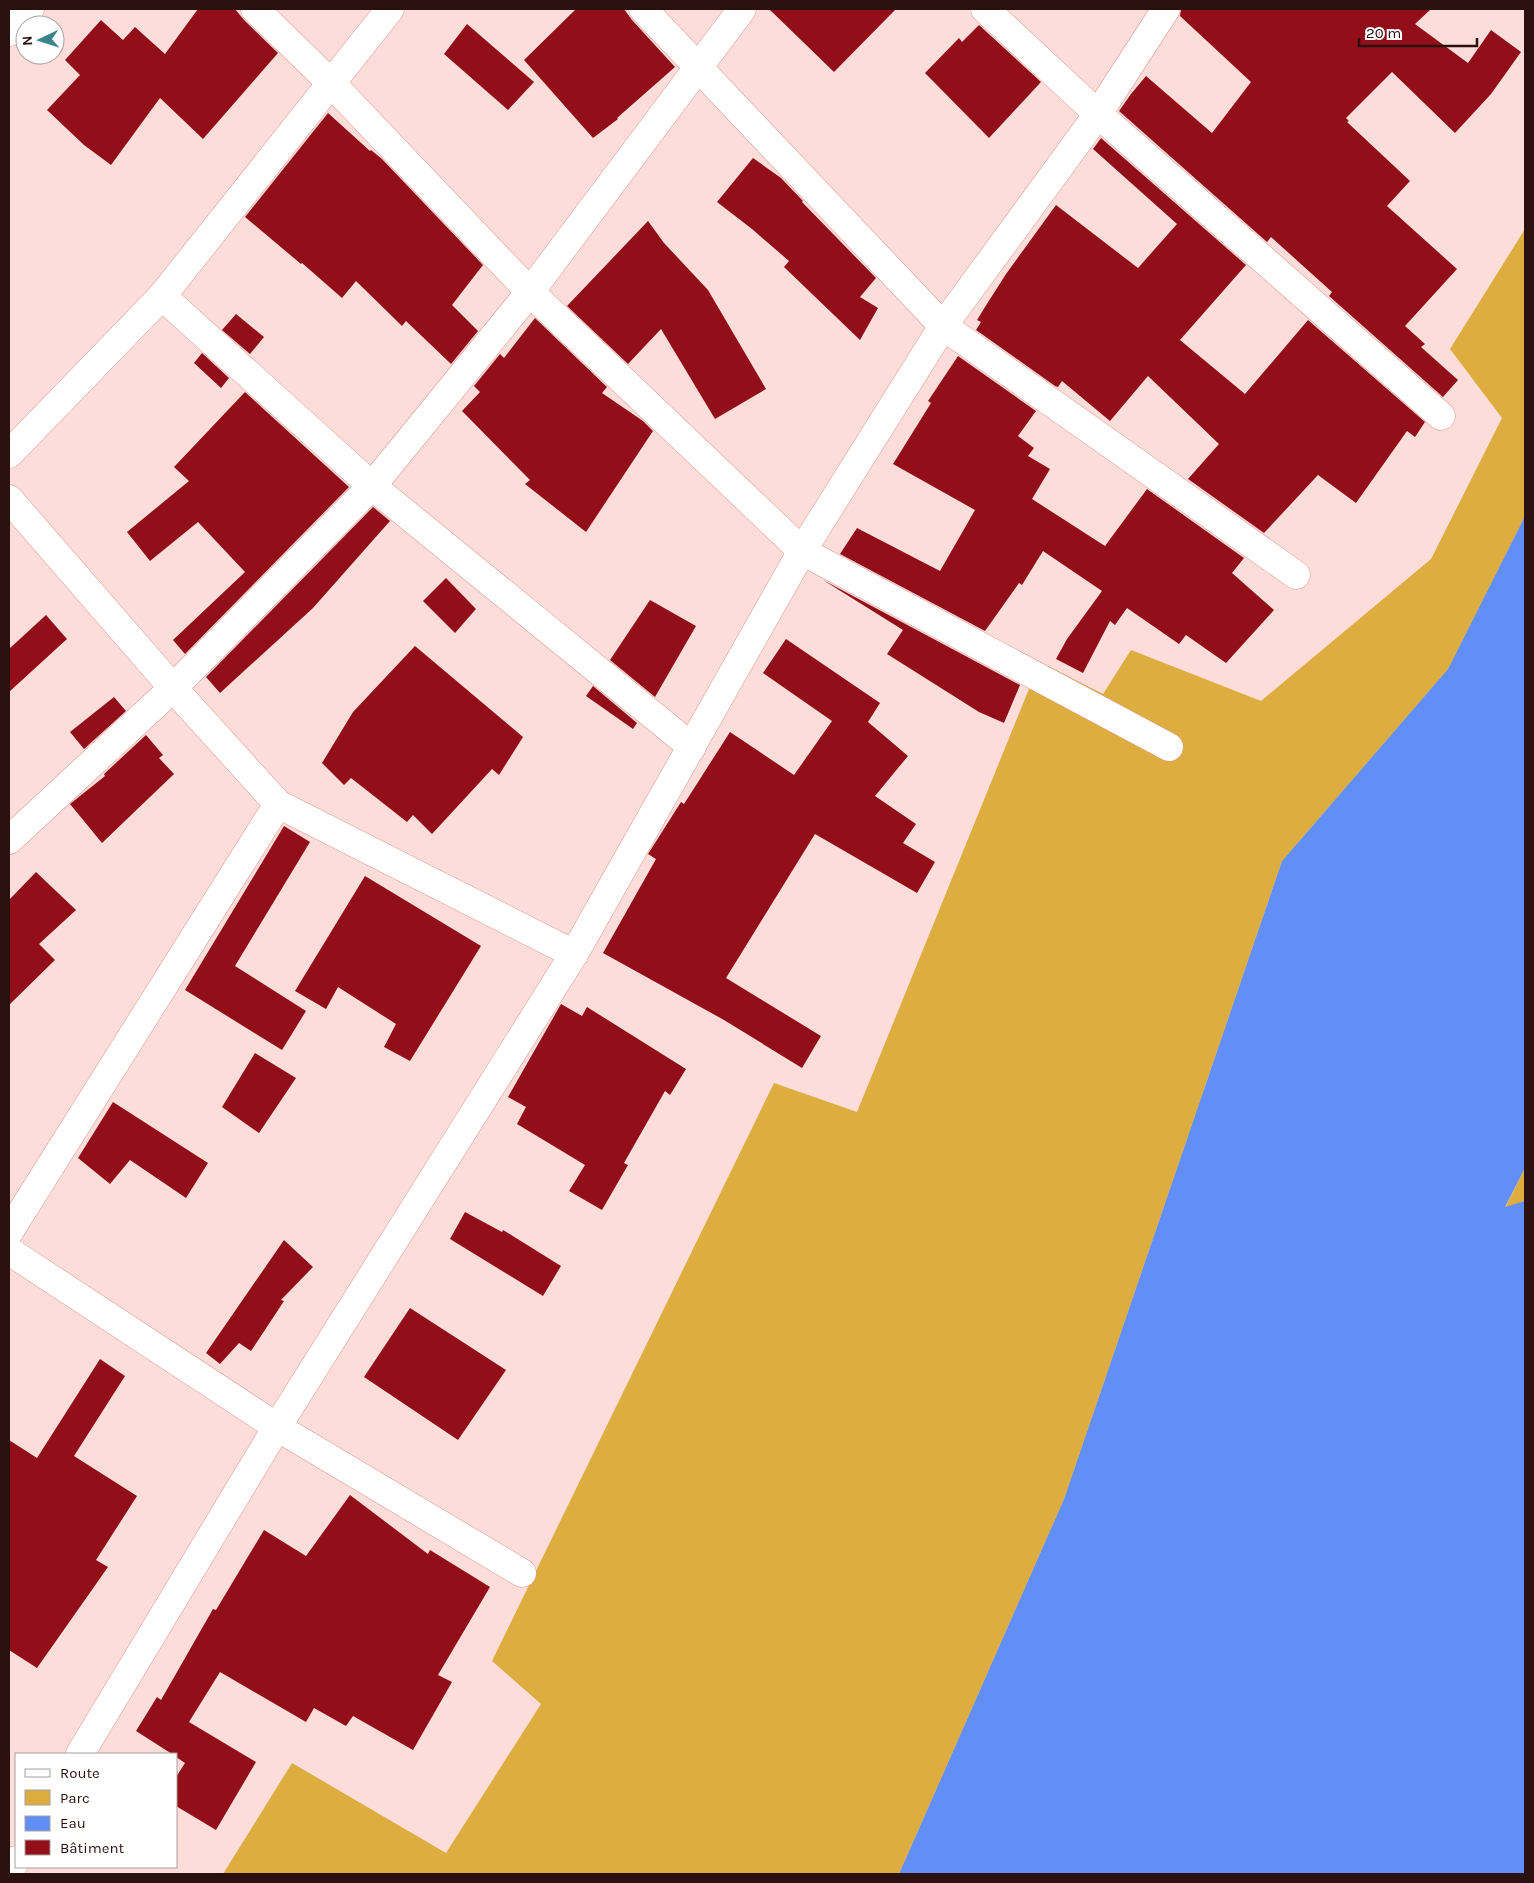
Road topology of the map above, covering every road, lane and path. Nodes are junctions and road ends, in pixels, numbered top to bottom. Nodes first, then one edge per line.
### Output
1 (30, 9) edge
2 (255, 9) edge
3 (390, 9) edge
4 (643, 9) edge
5 (742, 9) edge
6 (985, 9) edge
7 (1166, 9) edge
8 (9, 32) edge
9 (698, 68) junction
10 (332, 84) junction
11 (1098, 114) junction
12 (530, 292) junction
13 (162, 296) junction
14 (943, 326) junction
15 (1441, 416) dead end
16 (9, 454) edge
17 (372, 486) junction
18 (9, 499) edge
19 (802, 551) junction
20 (1296, 575) dead end
21 (173, 688) junction
22 (692, 747) junction
23 (1169, 747) dead end
24 (278, 804) junction
25 (9, 840) edge
26 (574, 954) junction
27 (9, 1232) edge
28 (9, 1251) edge
29 (277, 1427) junction
30 (522, 1573) dead end
31 (81, 1753) edge

1 - 8 street
2 - 10 street
3 - 10 street
4 - 9 street
5 - 9 street
6 - 11 street
7 - 11 street
9 - 12 street
9 - 14 street
10 - 12 street
10 - 13 street
11 - 14 street
11 - 15 street
12 - 17 street
12 - 19 street
13 - 16 street
13 - 17 street
14 - 19 street
14 - 20 street
17 - 21 street
17 - 22 street
18 - 21 street
19 - 22 street
19 - 23 street
21 - 24 street
21 - 25 street
22 - 26 street
24 - 26 street
24 - 27 street
26 - 29 street
28 - 29 street
29 - 30 street
29 - 31 street

